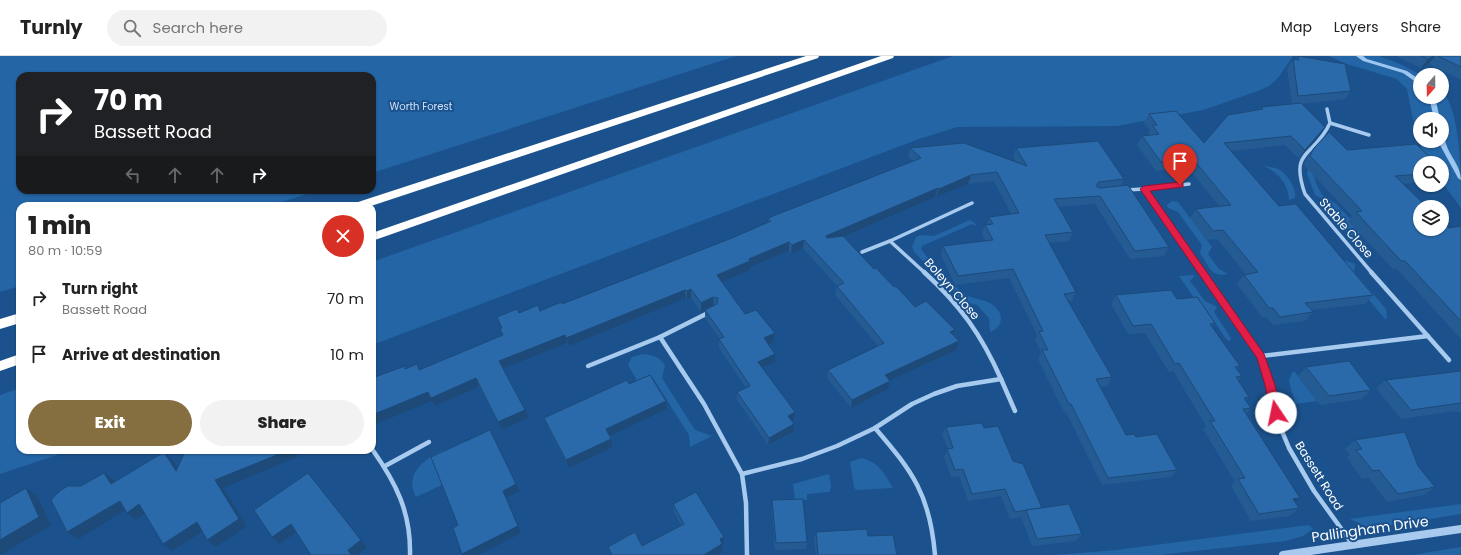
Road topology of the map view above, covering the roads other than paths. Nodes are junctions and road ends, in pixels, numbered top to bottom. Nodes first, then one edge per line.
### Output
1 (815, 56) edge
2 (890, 56) edge
3 (1327, 109) dead end
4 (1330, 124) junction
5 (1369, 134) dead end
6 (1189, 184) dead end
7 (1144, 189) junction
8 (1123, 191) edge
9 (371, 202) edge
10 (972, 203) dead end
11 (376, 236) edge
12 (890, 241) junction
13 (862, 252) dead end
14 (716, 309) edge
15 (16, 319) edge
16 (0, 324) edge
17 (1428, 336) junction
18 (660, 337) junction
19 (1261, 356) junction
20 (1449, 360) dead end
21 (16, 361) edge
22 (0, 366) edge
23 (588, 366) dead end
24 (1001, 380) junction
25 (1016, 411) dead end
26 (875, 428) junction
27 (429, 442) dead end
28 (376, 454) edge
29 (385, 466) junction
30 (742, 474) junction
31 (1461, 529) edge
32 (1353, 545) junction
33 (410, 555) edge
34 (747, 555) edge
35 (935, 555) edge
36 (1283, 555) edge

1 - 9 highway
2 - 11 highway
3 - 4 street
4 - 5 street
4 - 17 street, Stable Close
6 - 7 street
7 - 8 street
7 - 19 street, Bassett Road
10 - 12 street
12 - 13 street
12 - 24 street, Boleyn Close
14 - 18 street
15 - 16 highway
17 - 19 street
17 - 20 street, Stable Close
18 - 23 street
18 - 30 street
19 - 32 street, Bassett Road
21 - 22 highway
24 - 25 street, Boleyn Close
24 - 26 street
26 - 30 street
26 - 35 street
27 - 29 street
28 - 29 street
29 - 33 street
30 - 34 street
31 - 32 street, Pallingham Drive
32 - 36 street, Pallingham Drive

